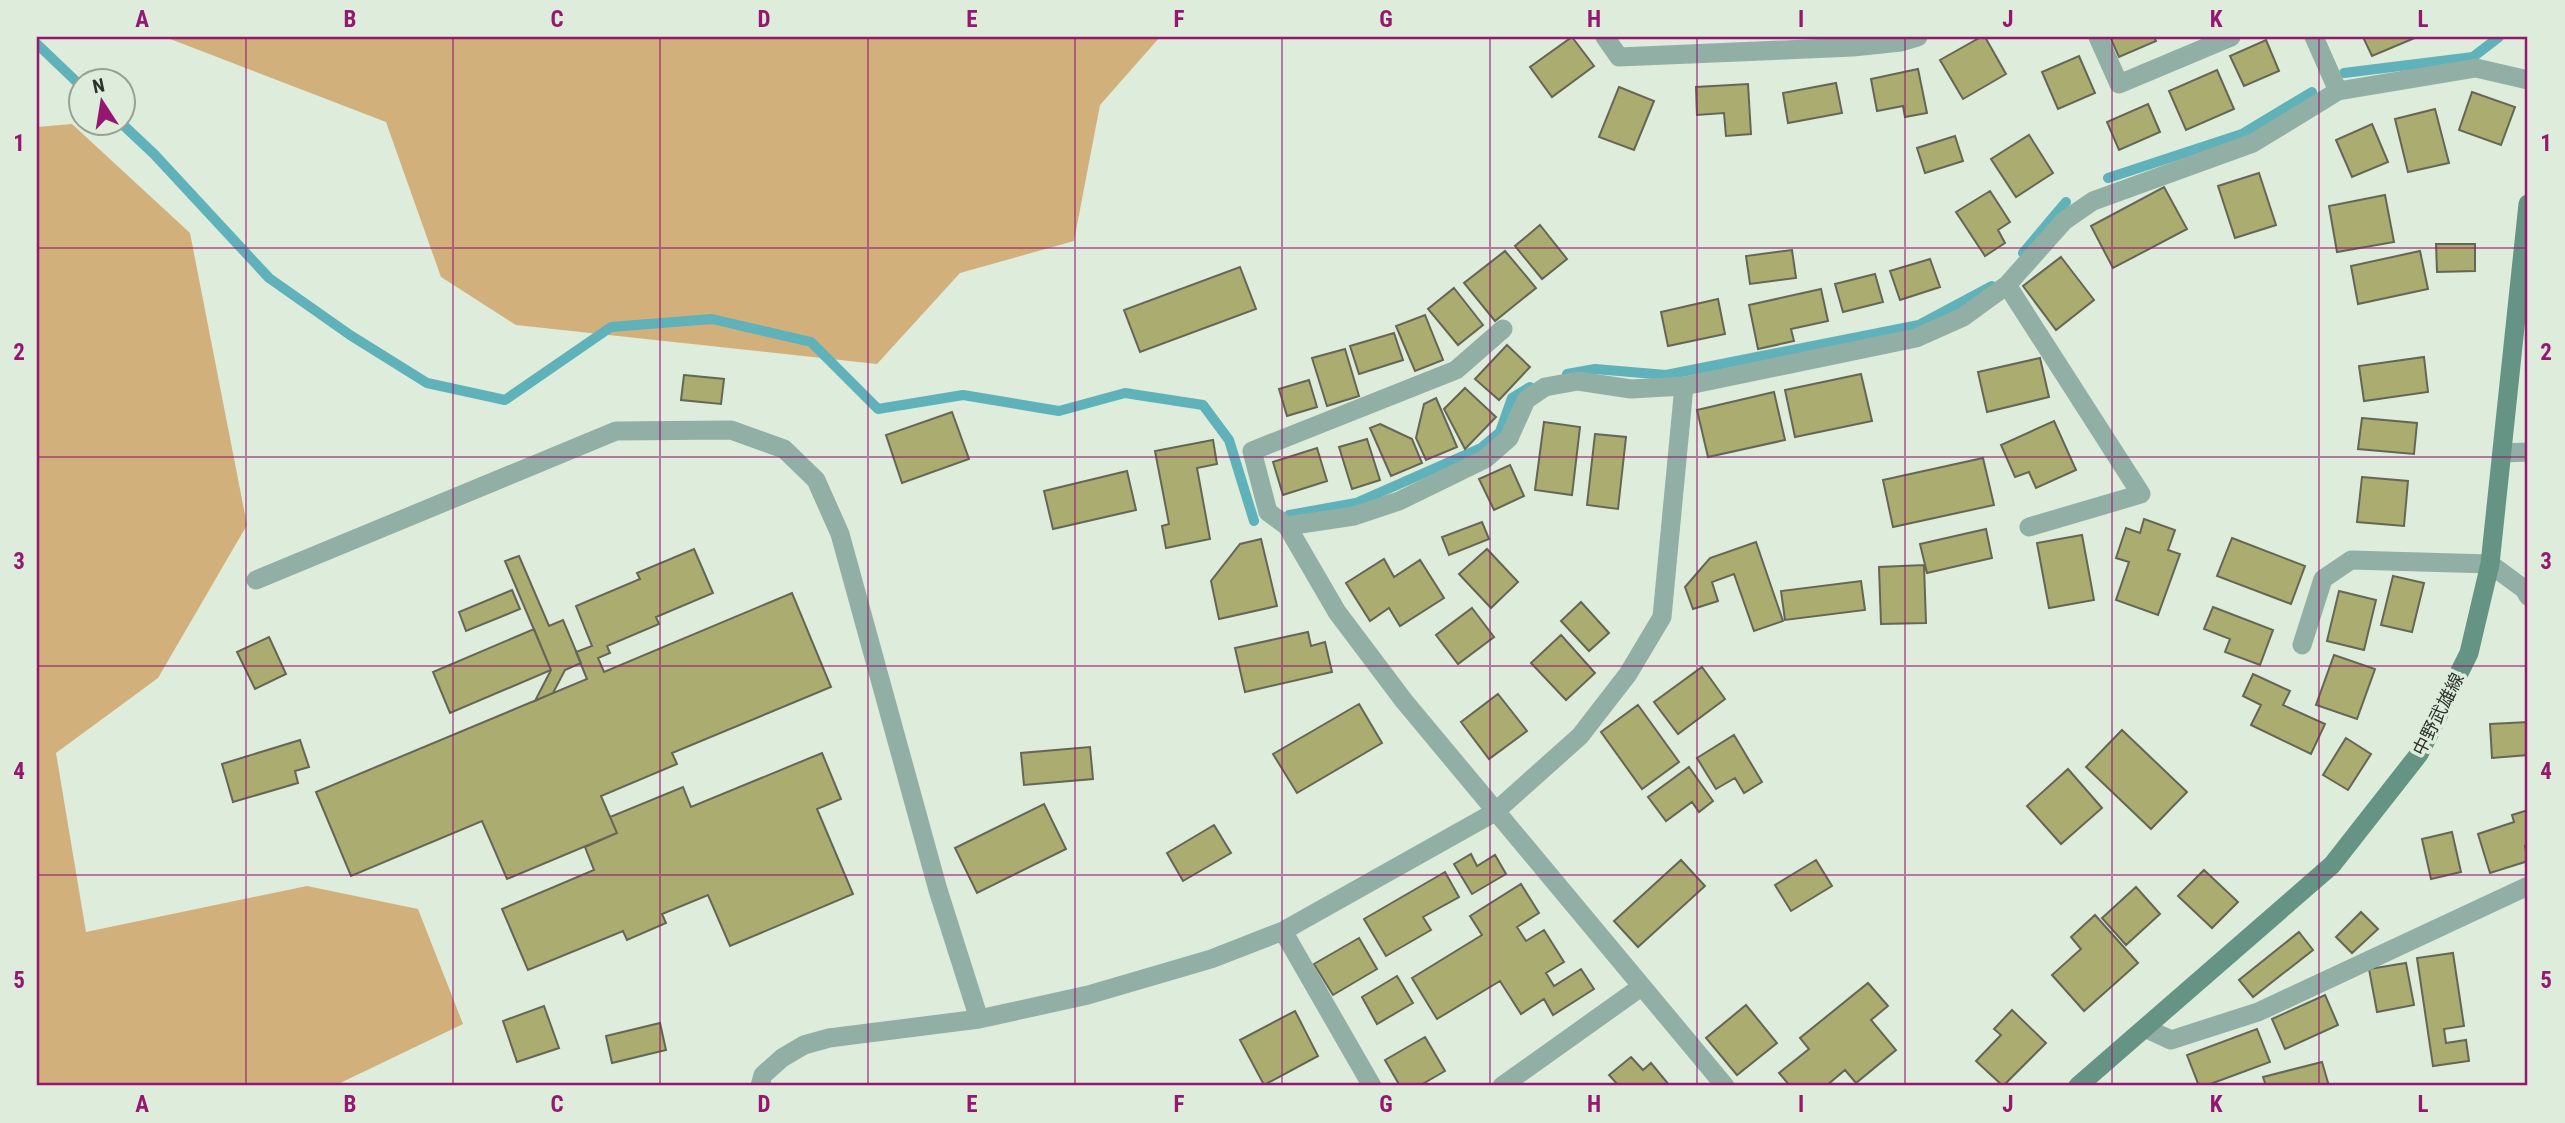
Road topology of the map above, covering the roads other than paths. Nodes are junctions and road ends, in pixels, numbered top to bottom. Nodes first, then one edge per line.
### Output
1 (1605, 37) edge
2 (1918, 37) edge
3 (2098, 37) edge
4 (2231, 37) edge
5 (2314, 37) edge
6 (1849, 42) edge
7 (2528, 80) edge
8 (2339, 90) junction
9 (2528, 209) edge
10 (2007, 285) junction
11 (1503, 329) dead end
12 (1684, 386) junction
13 (2528, 452) edge
14 (2503, 453) junction
15 (1287, 526) junction
16 (2029, 527) dead end
17 (2490, 564) junction
18 (256, 580) dead end
19 (2528, 596) edge
20 (2302, 645) dead end
21 (1495, 812) junction
22 (2528, 886) edge
23 (1283, 931) junction
24 (1641, 986) junction
25 (979, 1018) junction
26 (2145, 1028) junction
27 (760, 1086) edge
28 (1372, 1086) edge
29 (1502, 1086) edge
30 (1726, 1086) edge
31 (2078, 1086) edge

1 - 6 street
2 - 6 street
3 - 4 street
5 - 8 street
7 - 8 street
8 - 10 street
9 - 14 main road, 中野武雄線
10 - 12 street
10 - 16 street
11 - 15 street
12 - 15 street
12 - 21 street
13 - 14 street
14 - 17 main road, 中野武雄線
15 - 21 street
17 - 19 street
17 - 20 street
17 - 26 main road, 中野武雄線
18 - 25 street
21 - 23 street
21 - 24 street
22 - 26 street
23 - 25 street
23 - 28 street
24 - 29 street
24 - 30 street
25 - 27 street
26 - 31 main road, 中野武雄線

